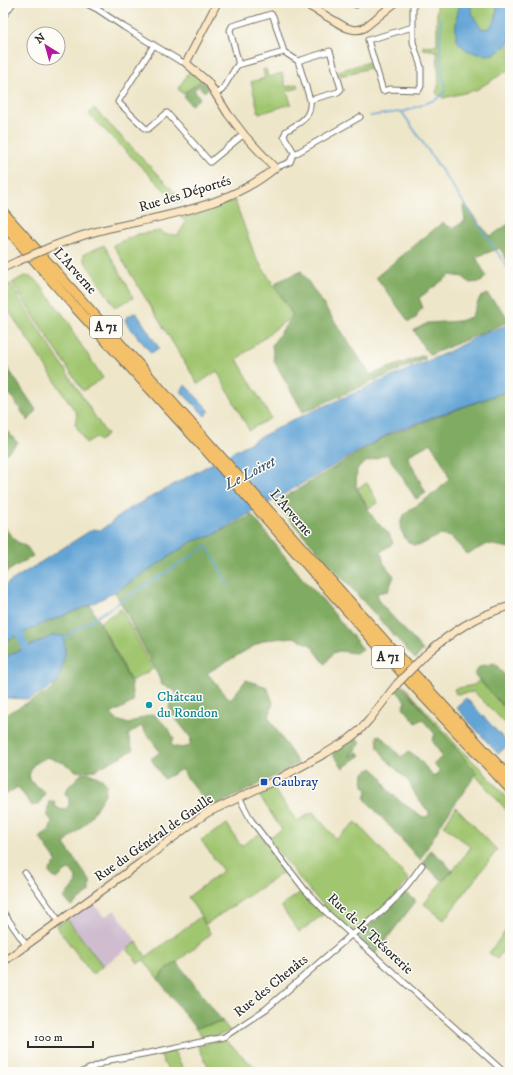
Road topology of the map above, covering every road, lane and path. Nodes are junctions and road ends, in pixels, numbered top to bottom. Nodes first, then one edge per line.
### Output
1 (13, 3) edge
2 (85, 3) edge
3 (217, 3) edge
4 (304, 3) edge
5 (352, 3) edge
6 (359, 3) edge
7 (395, 3) edge
8 (413, 3) edge
9 (3, 17) edge
10 (413, 27) junction
11 (154, 45) junction
12 (284, 52) junction
13 (298, 61) junction
14 (186, 63) junction
15 (238, 65) junction
16 (216, 94) junction
17 (310, 100) junction
18 (360, 117) dead end
19 (244, 134) junction
20 (295, 154) junction
21 (275, 168) junction
22 (3, 212) edge
23 (3, 224) edge
24 (3, 268) edge
25 (207, 445) junction
26 (272, 519) junction
27 (510, 606) edge
28 (510, 778) edge
29 (510, 789) edge
30 (239, 797) junction
31 (422, 865) dead end
32 (25, 872) dead end
33 (3, 912) edge
34 (59, 921) junction
35 (351, 935) junction
36 (26, 945) junction
37 (3, 962) edge
38 (82, 1072) edge
39 (504, 1072) edge

1 - 9 street
2 - 11 street
3 - 14 main road
4 - 7 main road
5 - 6 street
8 - 10 street
10 - 10 street
11 - 14 street
11 - 19 street
12 - 13 street
12 - 15 street
12 - 15 street
13 - 17 street
13 - 17 street
14 - 16 main road
15 - 16 street
16 - 19 main road
17 - 20 street
18 - 20 street, Rue des Déportés
19 - 21 main road
20 - 21 street, Rue des Déportés
21 - 24 main road, Rue des Déportés, bridge
22 - 25 highway, L'Arverne / A 71
23 - 25 highway, L'Arverne / A 71
25 - 26 highway, L'Arverne / A 71
26 - 28 highway, L'Arverne / A 71
26 - 29 highway, L'Arverne / A 71
27 - 30 main road, Rue du Général de Gaulle, bridge
30 - 34 main road, Rue du Général de Gaulle
30 - 35 street, Rue de la Trésorerie
31 - 35 street, Rue des Chenâts
32 - 34 street
33 - 36 street
34 - 36 main road, Rue du Général de Gaulle
35 - 38 street, Rue des Chenâts
35 - 39 street, Rue de la Trésorerie
36 - 37 main road, Rue du Général de Gaulle

